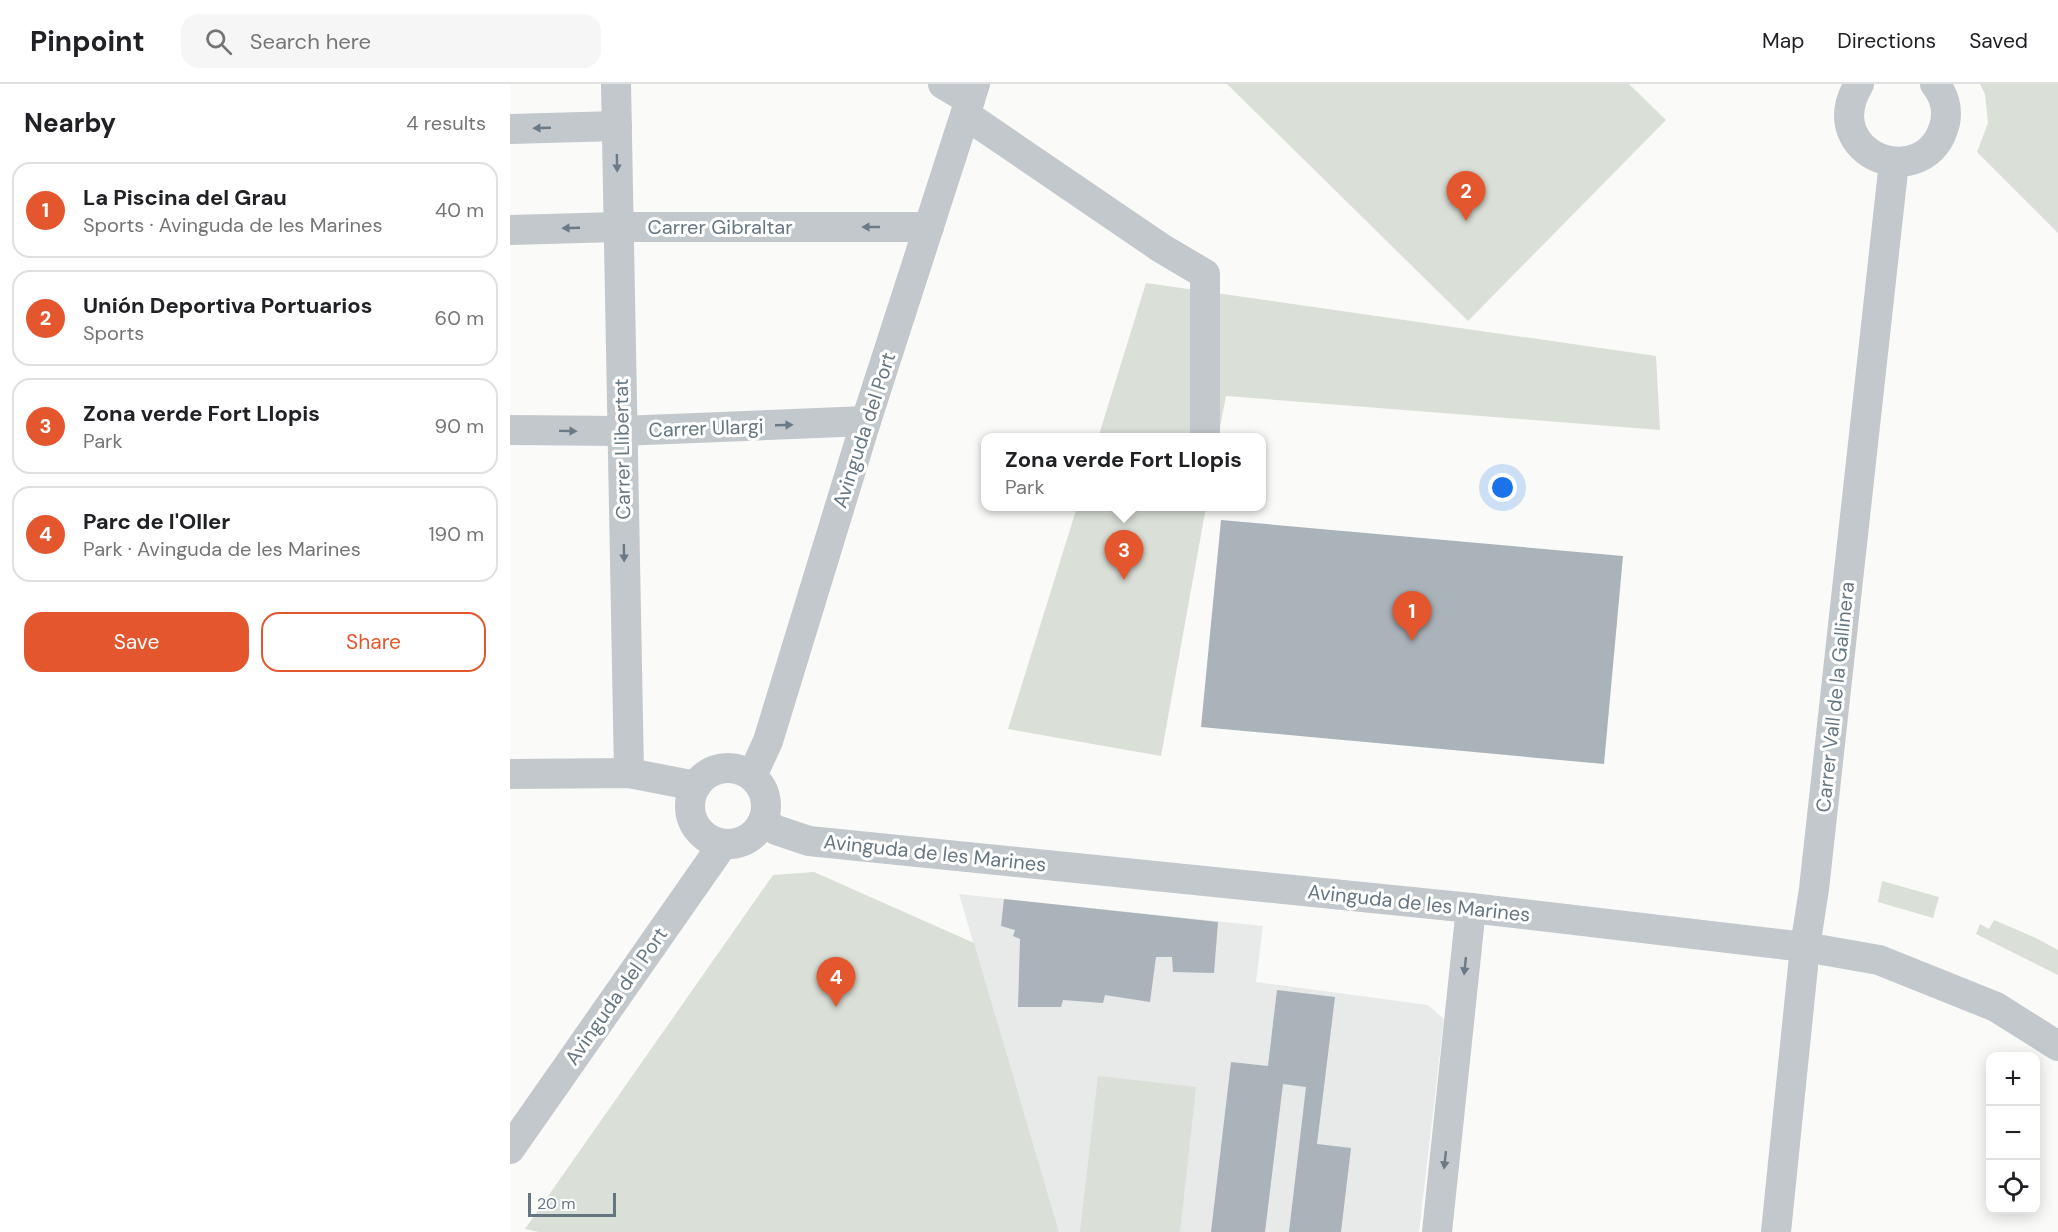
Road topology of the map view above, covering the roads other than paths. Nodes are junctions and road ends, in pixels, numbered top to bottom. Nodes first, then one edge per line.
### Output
1 (616, 84) edge
2 (943, 84) edge
3 (1859, 84) edge
4 (1935, 84) edge
5 (970, 100) edge
6 (617, 126) junction
7 (510, 129) edge
8 (1894, 162) junction
9 (618, 227) junction
10 (929, 227) junction
11 (510, 230) edge
12 (866, 421) junction
13 (510, 430) edge
14 (621, 431) junction
15 (1205, 433) edge
16 (629, 773) junction
17 (510, 774) edge
18 (752, 776) junction
19 (696, 786) junction
20 (763, 821) junction
21 (723, 844) junction
22 (1471, 908) junction
23 (1805, 947) junction
24 (2058, 1046) edge
25 (510, 1149) edge
26 (1437, 1232) edge
27 (1776, 1232) edge

1 - 6 street, Carrer Llibertat
2 - 5 street
3 - 8 street
4 - 8 street
5 - 10 street, Avinguda del Port
5 - 15 street
6 -> 7 street
6 -> 9 street, Carrer Llibertat
8 - 23 street, Carrer Vall de la Gallinera
10 -> 9 street, Carrer Gibraltar
9 -> 11 street, Carrer Gibraltar
9 - 14 street, Carrer Llibertat
10 - 12 street, Avinguda del Port
14 -> 12 street, Carrer Ulargi
12 - 18 street, Avinguda del Port
13 -> 14 street, Carrer Ulargi
14 -> 16 street, Carrer Llibertat
16 - 17 street
16 - 19 street
18 - 19 street
18 - 20 street
19 - 21 street
20 - 21 street
20 - 22 street, Avinguda de les Marines
21 - 25 street, Avinguda del Port
22 - 23 street, Avinguda de les Marines
22 -> 26 street
23 - 24 street, Avinguda de les Marines
23 - 27 street, Carrer Vall de la Gallinera

